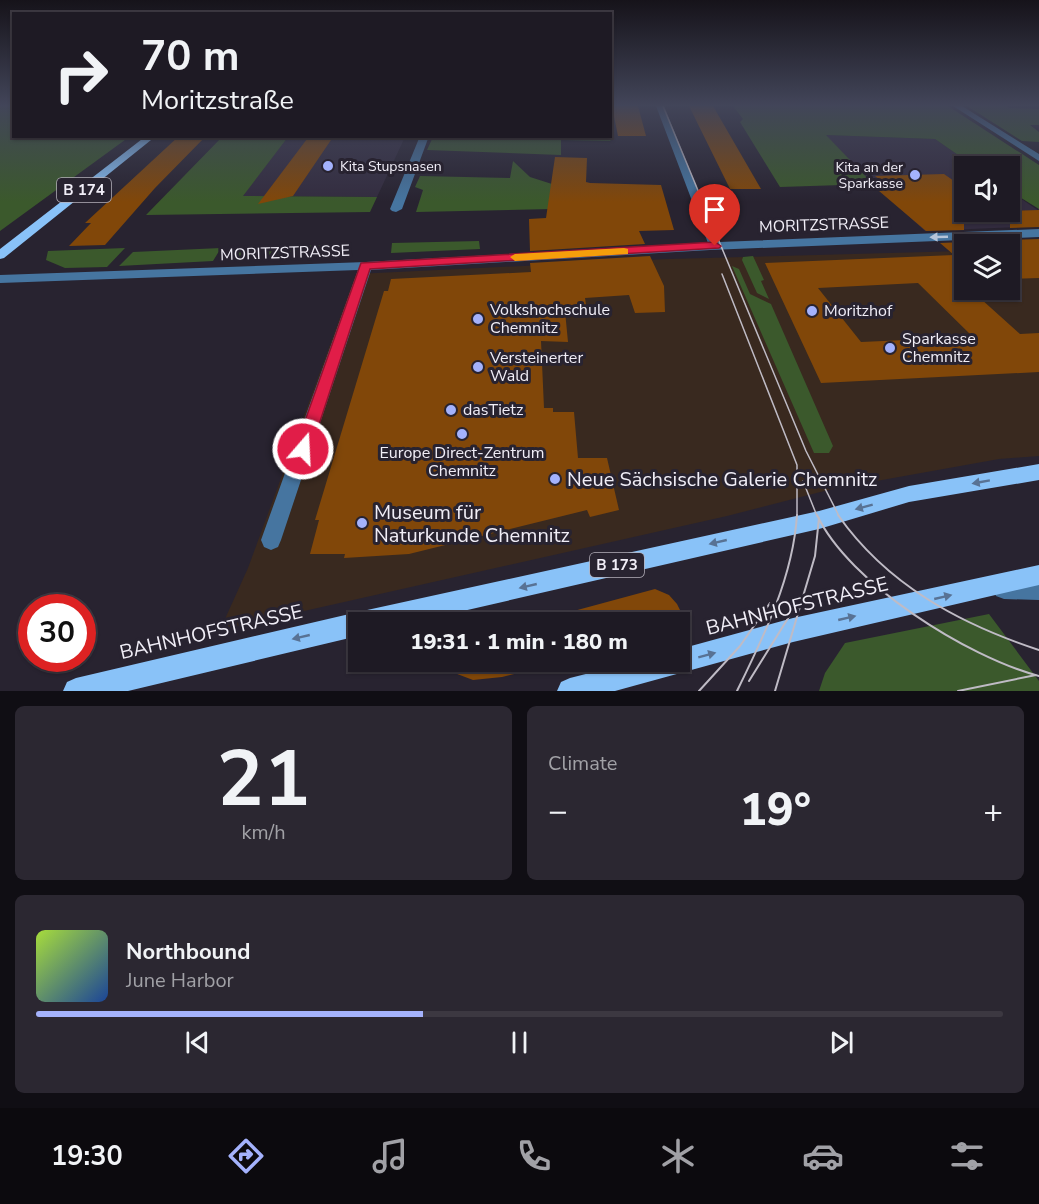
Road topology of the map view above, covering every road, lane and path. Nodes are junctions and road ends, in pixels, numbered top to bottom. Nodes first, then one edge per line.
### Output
1 (149, 138) edge
2 (424, 138) edge
3 (673, 138) edge
4 (1008, 138) edge
5 (1039, 158) edge
6 (396, 209) dead end
7 (1039, 233) edge
8 (715, 246) junction
9 (0, 255) edge
10 (366, 266) junction
11 (0, 279) edge
12 (1039, 472) edge
13 (271, 540) dead end
14 (1039, 575) edge
15 (986, 587) junction
16 (1039, 589) edge
17 (411, 612) edge
18 (348, 626) edge
19 (76, 691) edge
20 (570, 691) edge

1 - 9 main road, B 174
2 - 6 street
3 - 8 street
4 - 5 street
7 -> 8 street, MORITZSTRASSE
8 - 10 street, MORITZSTRASSE
10 - 11 street, MORITZSTRASSE
10 - 13 street
12 -> 17 main road, B 173
14 - 15 main road, BAHNHOFSTRASSE
15 - 16 street
20 -> 15 main road, BAHNHOFSTRASSE
18 -> 19 main road, BAHNHOFSTRASSE

